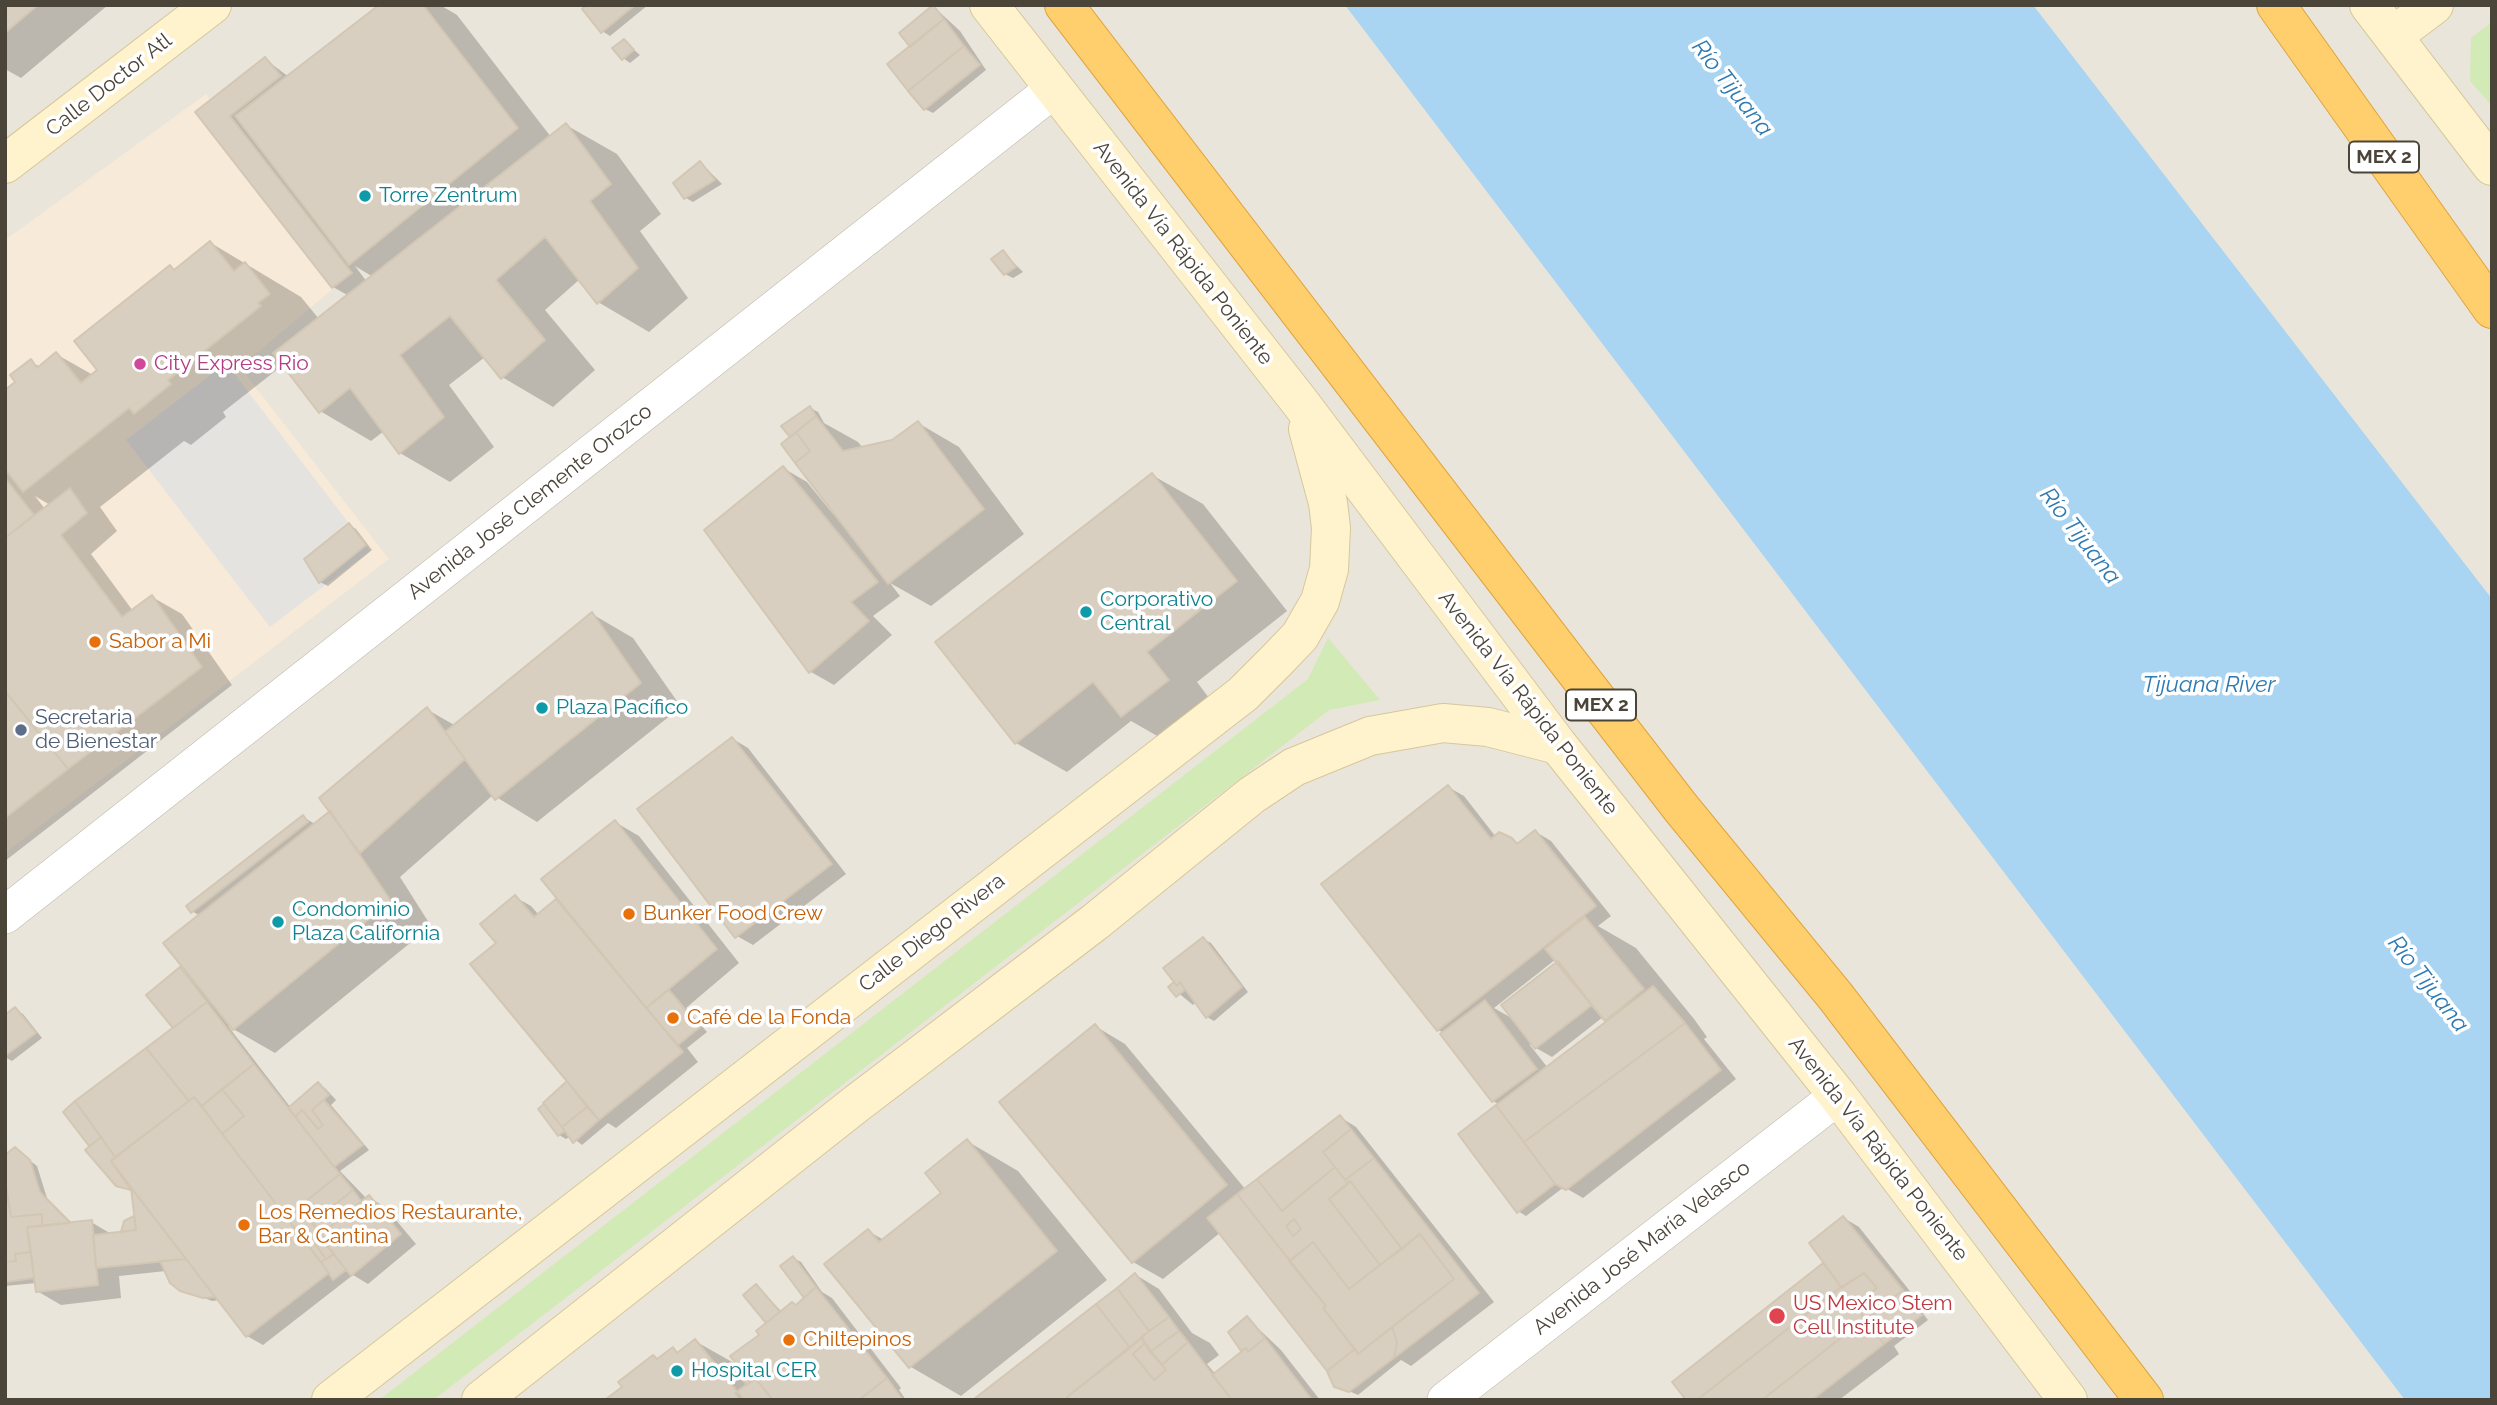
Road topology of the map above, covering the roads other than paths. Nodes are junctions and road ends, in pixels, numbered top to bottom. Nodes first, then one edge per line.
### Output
1 (212, 5) edge
2 (989, 5) edge
3 (1064, 5) edge
4 (2276, 5) edge
5 (2369, 5) edge
6 (2434, 5) edge
7 (2393, 36) junction
8 (1055, 89) junction
9 (5, 164) edge
10 (2492, 166) edge
11 (2492, 309) edge
12 (1299, 401) junction
13 (1558, 745) junction
14 (5, 915) edge
15 (1838, 1096) junction
16 (331, 1400) edge
17 (481, 1400) edge
18 (1446, 1400) edge
19 (2068, 1400) edge
20 (2144, 1400) edge

1 - 9 street, Calle Doctor Atl
2 - 8 street, Avenida Vía Rápida Poniente
3 - 20 highway, MEX 2
4 - 11 highway, MEX 2
5 - 7 street
6 - 7 street
7 - 10 street
8 - 12 street, Avenida Vía Rápida Poniente
8 - 14 street, Avenida José Clemente Orozco
12 - 13 street, Avenida Vía Rápida Poniente
12 - 16 street, Calle Diego Rivera
13 - 15 street, Avenida Vía Rápida Poniente
13 - 17 street
15 - 18 street, Avenida José María Velasco
15 - 19 street, Avenida Vía Rápida Poniente

